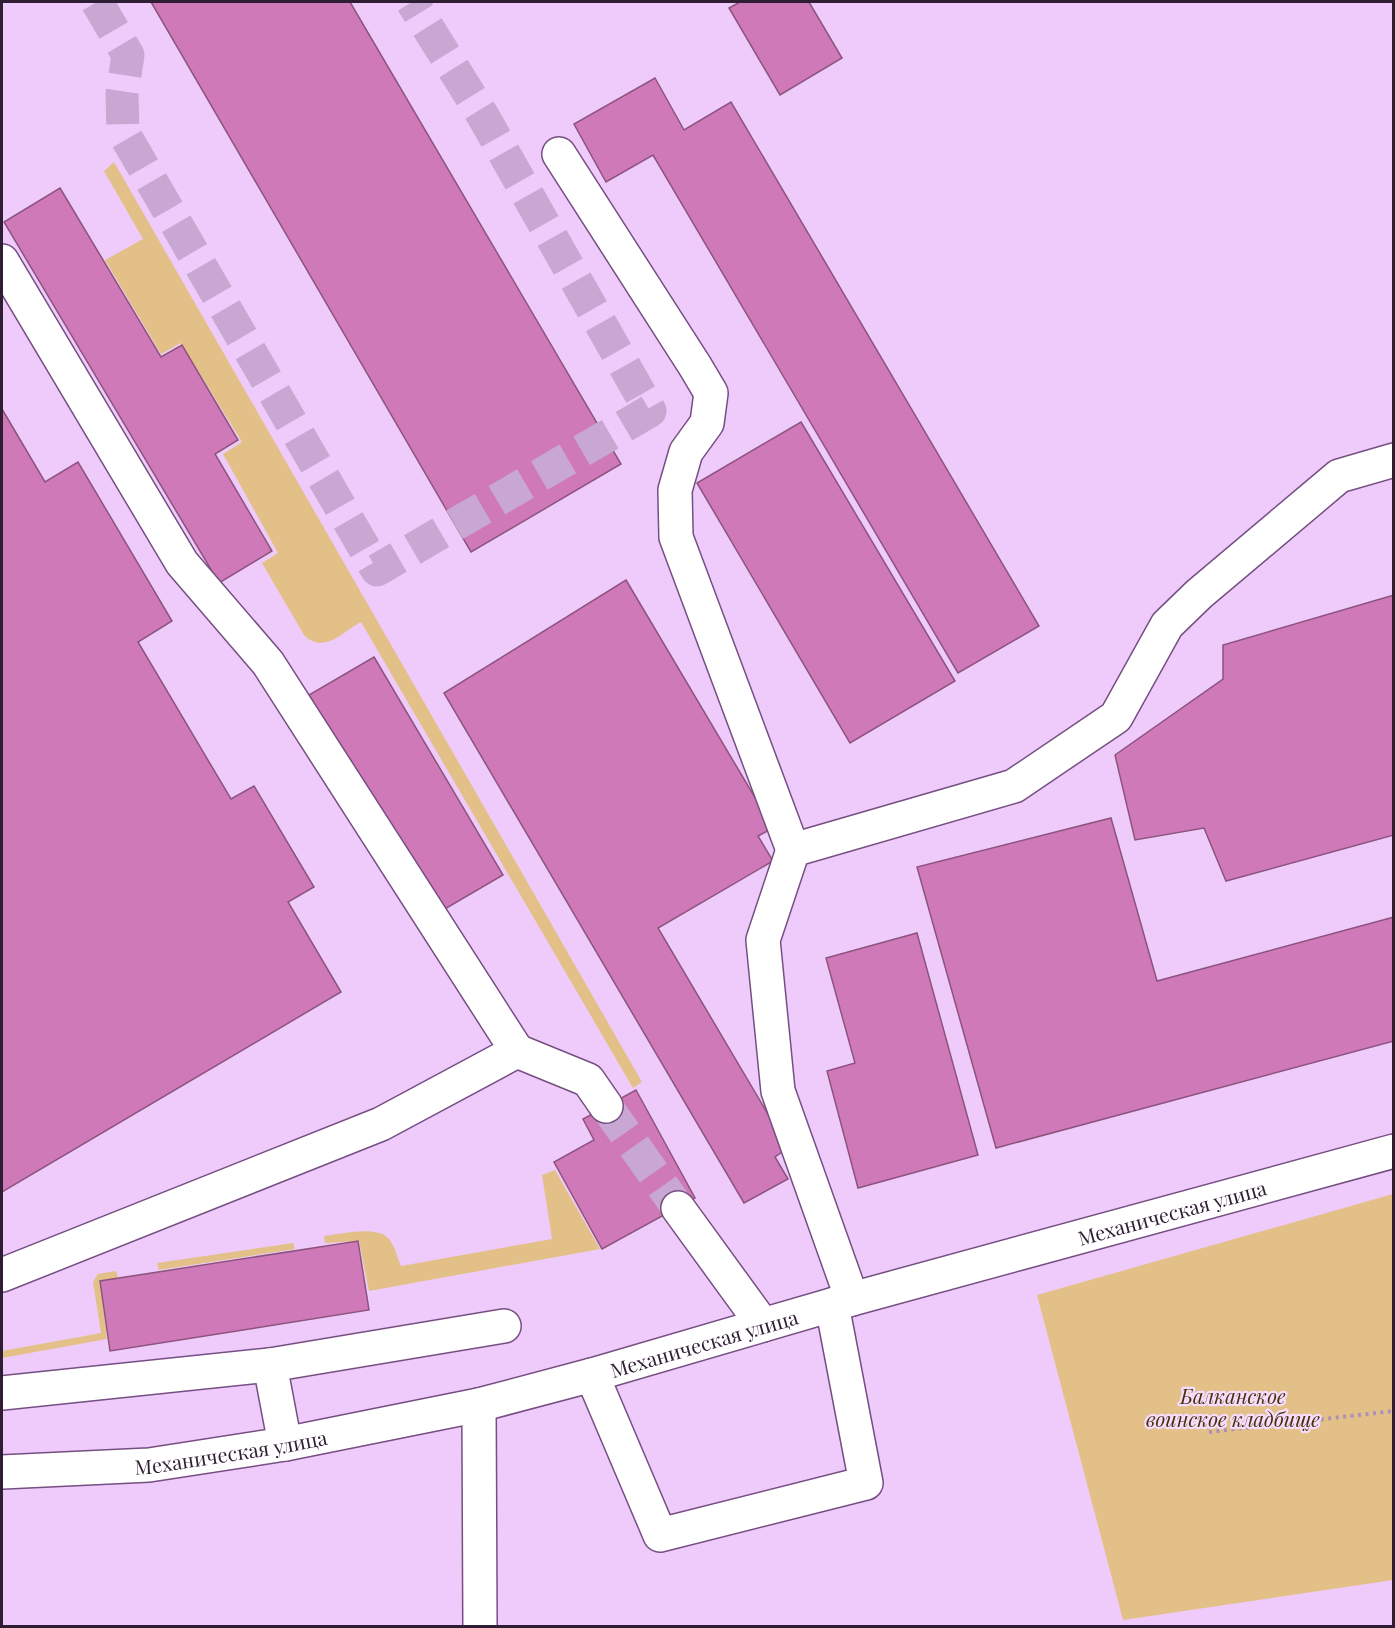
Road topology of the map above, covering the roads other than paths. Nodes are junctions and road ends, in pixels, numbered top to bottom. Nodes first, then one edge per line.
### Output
1 (559, 154) dead end
2 (2, 261) edge
3 (1394, 460) edge
4 (793, 850) junction
5 (517, 1052) junction
6 (606, 1106) tunnel mouth
7 (1394, 1151) edge
8 (678, 1208) tunnel mouth
9 (2, 1275) edge
10 (842, 1302) junction
11 (763, 1325) junction
12 (504, 1326) dead end
13 (270, 1365) junction
14 (592, 1375) junction
15 (2, 1393) edge
16 (479, 1405) junction
17 (285, 1444) junction
18 (2, 1472) edge
19 (480, 1626) edge

1 - 4 street
2 - 5 street
3 - 4 street
4 - 10 street
5 - 6 street
5 - 9 street
7 - 10 street, Механическая улица
8 - 11 street
10 - 11 street, Механическая улица
10 - 14 street
11 - 14 street, Механическая улица
12 - 13 street
13 - 15 street
13 - 17 street
14 - 16 street, Механическая улица
16 - 17 street, Механическая улица
16 - 19 street
17 - 18 street, Механическая улица

